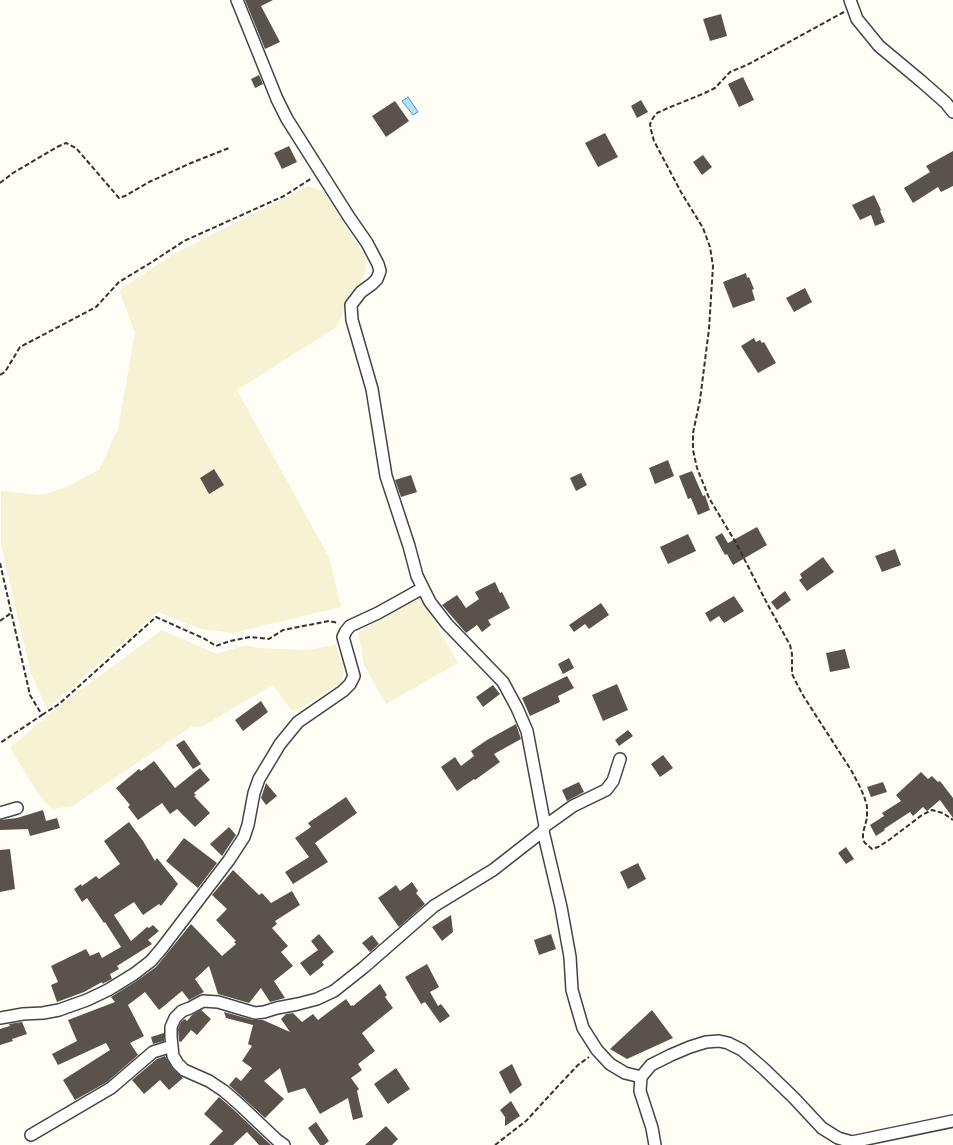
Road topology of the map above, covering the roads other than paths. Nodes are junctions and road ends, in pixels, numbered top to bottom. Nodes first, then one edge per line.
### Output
1 (237, 0) edge
2 (851, 4) edge
3 (953, 112) edge
4 (423, 588) junction
5 (620, 759) dead end
6 (17, 808) dead end
7 (0, 813) edge
8 (544, 828) junction
9 (0, 1018) edge
10 (172, 1046) junction
11 (641, 1077) junction
12 (953, 1121) edge
13 (32, 1135) dead end
14 (284, 1145) edge
15 (655, 1145) edge

1 - 4 street
2 - 3 street
4 - 8 street
4 - 9 street
5 - 8 street
6 - 7 street
8 - 10 street
8 - 11 street
10 - 13 street
10 - 14 street
11 - 12 street
11 - 15 street

